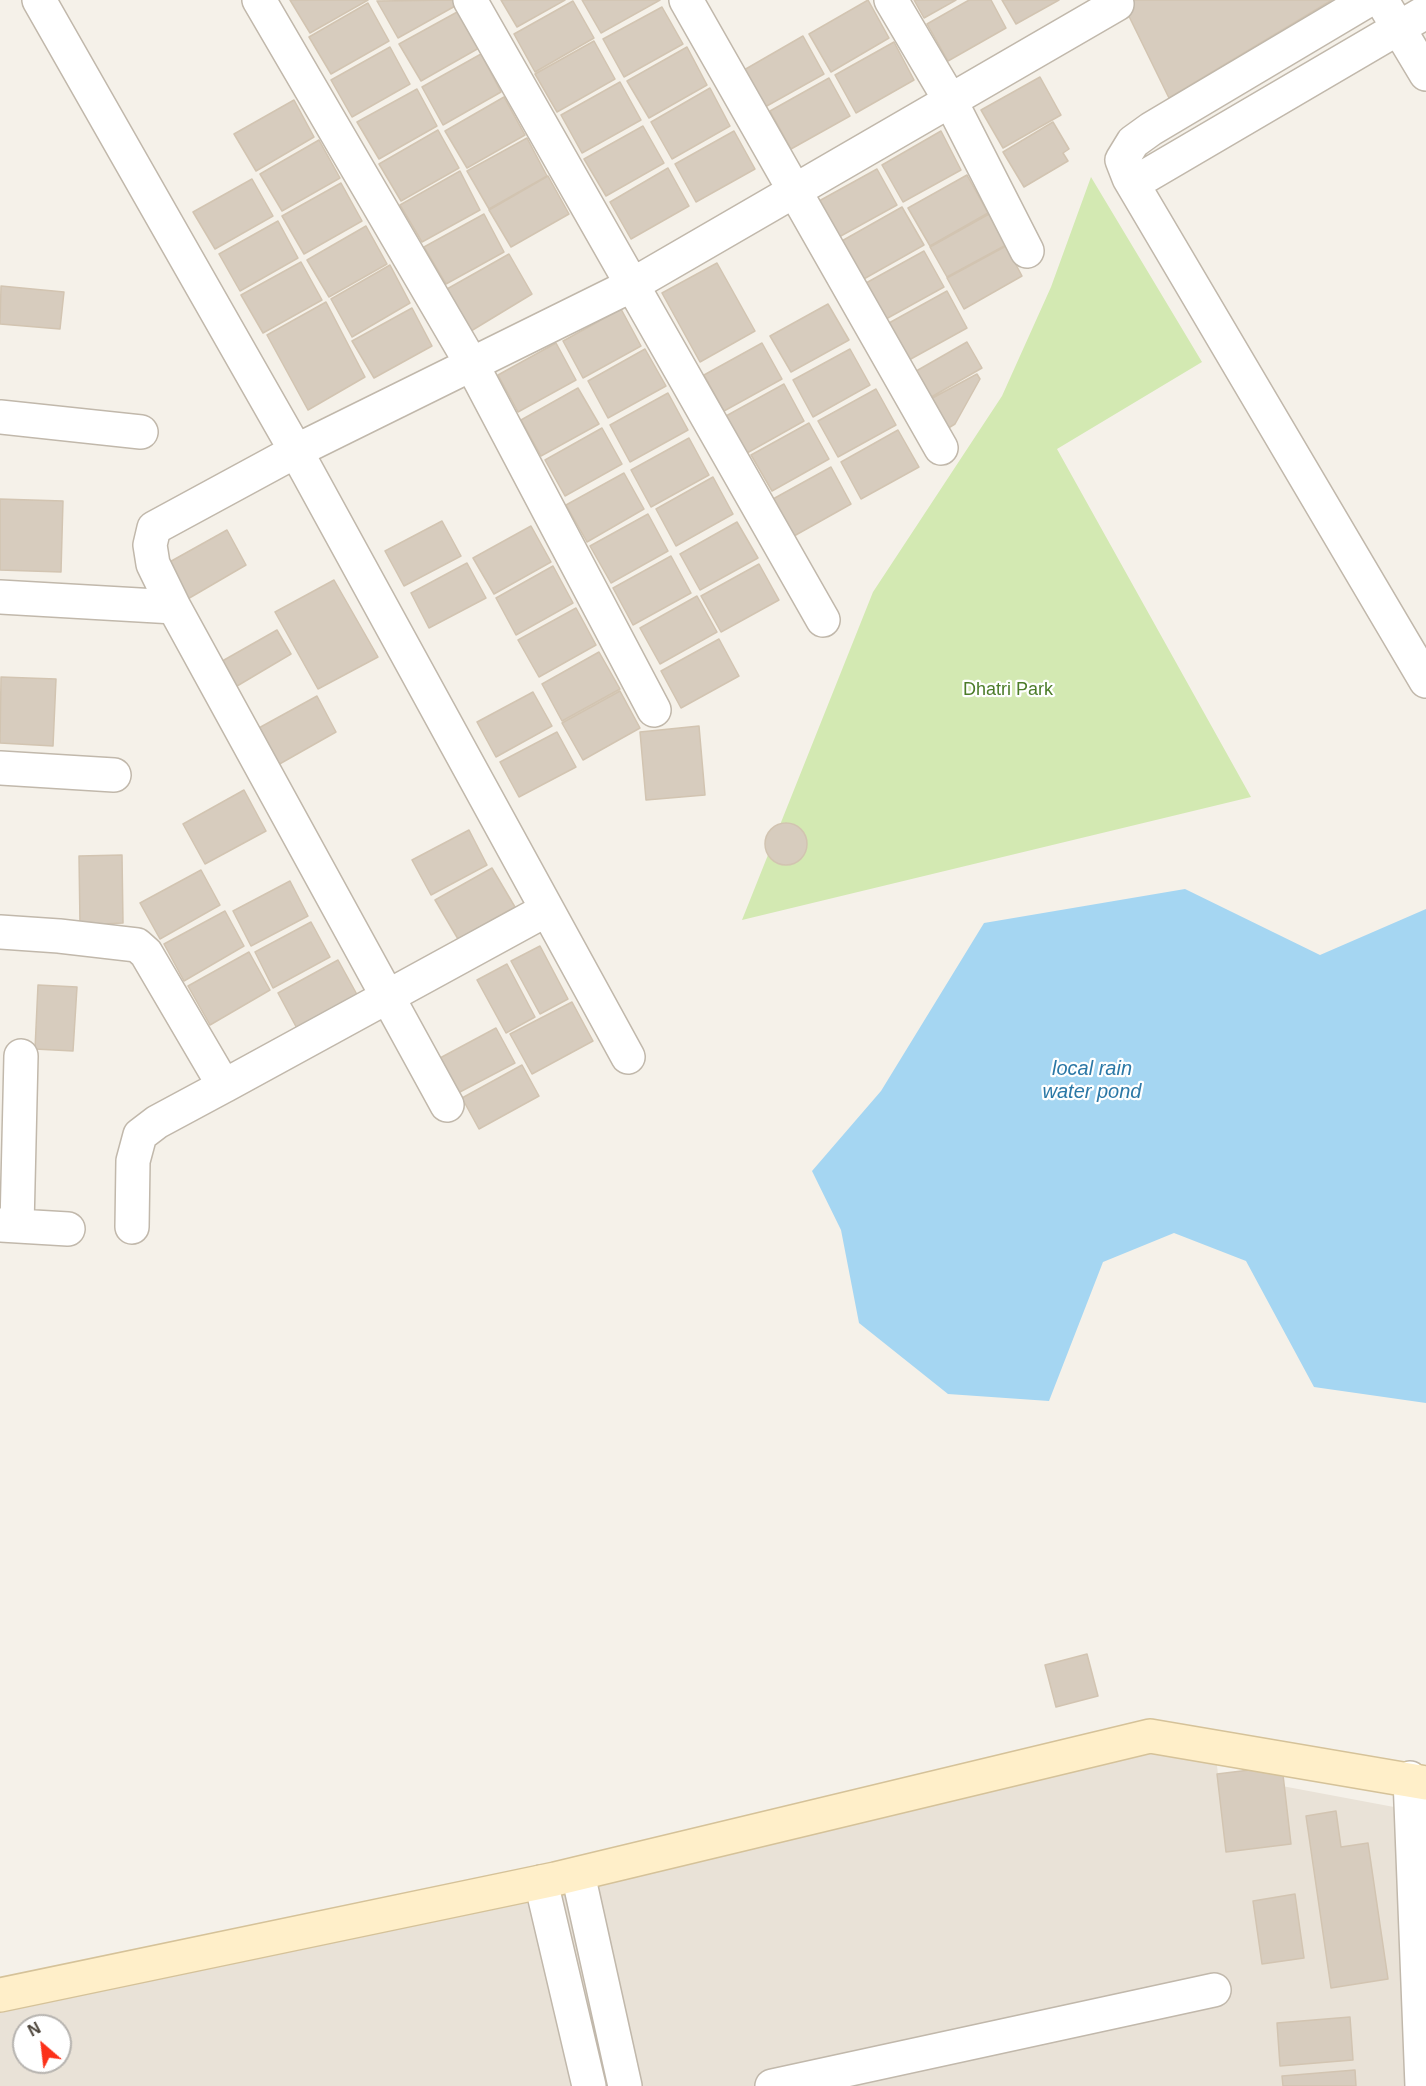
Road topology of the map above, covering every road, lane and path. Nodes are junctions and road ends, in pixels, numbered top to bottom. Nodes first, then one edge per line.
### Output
1 (39, 0) edge
2 (234, 0) edge
3 (470, 0) edge
4 (686, 0) edge
5 (891, 0) edge
6 (1368, 0) edge
7 (1381, 0) edge
8 (1106, 5) edge
9 (265, 11) edge
10 (1426, 12) edge
11 (1398, 28) junction
12 (1426, 74) edge
13 (950, 100) junction
14 (1130, 178) junction
15 (795, 191) junction
16 (1027, 251) dead end
17 (632, 285) junction
18 (471, 363) junction
19 (0, 417) edge
20 (141, 432) dead end
21 (940, 448) dead end
22 (296, 450) junction
23 (0, 597) edge
24 (174, 607) junction
25 (823, 620) dead end
26 (1426, 681) edge
27 (654, 710) dead end
28 (0, 768) edge
29 (114, 775) dead end
30 (546, 910) junction
31 (0, 932) edge
32 (389, 996) junction
33 (21, 1056) dead end
34 (628, 1058) dead end
35 (224, 1086) junction
36 (447, 1106) dead end
37 (9, 1225) edge
38 (132, 1227) dead end
39 (69, 1229) dead end
40 (1418, 1780) edge
41 (578, 1874) junction
42 (541, 1882) junction
43 (1421, 1939) edge
44 (1214, 1990) dead end
45 (0, 1995) edge
46 (589, 2086) edge
47 (625, 2086) edge
48 (772, 2086) edge
49 (1422, 2086) edge

1 - 22 street
2 - 9 street
3 - 17 street
4 - 15 street
5 - 13 street
6 - 14 street
7 - 11 street
8 - 13 street
9 - 18 street
10 - 11 street
11 - 12 street
11 - 14 street
13 - 15 street
13 - 16 street
14 - 26 street
15 - 17 street
15 - 21 street
17 - 18 street
17 - 25 street
18 - 22 street
18 - 27 street
19 - 20 street
22 - 24 street
22 - 30 street
23 - 24 street
24 - 32 street
28 - 29 street
30 - 32 street
30 - 34 street
31 - 35 street
32 - 35 street
32 - 36 street
33 - 37 street
35 - 38 street
37 - 39 street
40 - 41 street
40 - 43 street
41 - 42 street
41 - 47 street
42 - 45 street
42 - 46 street
43 - 49 street
44 - 48 street

